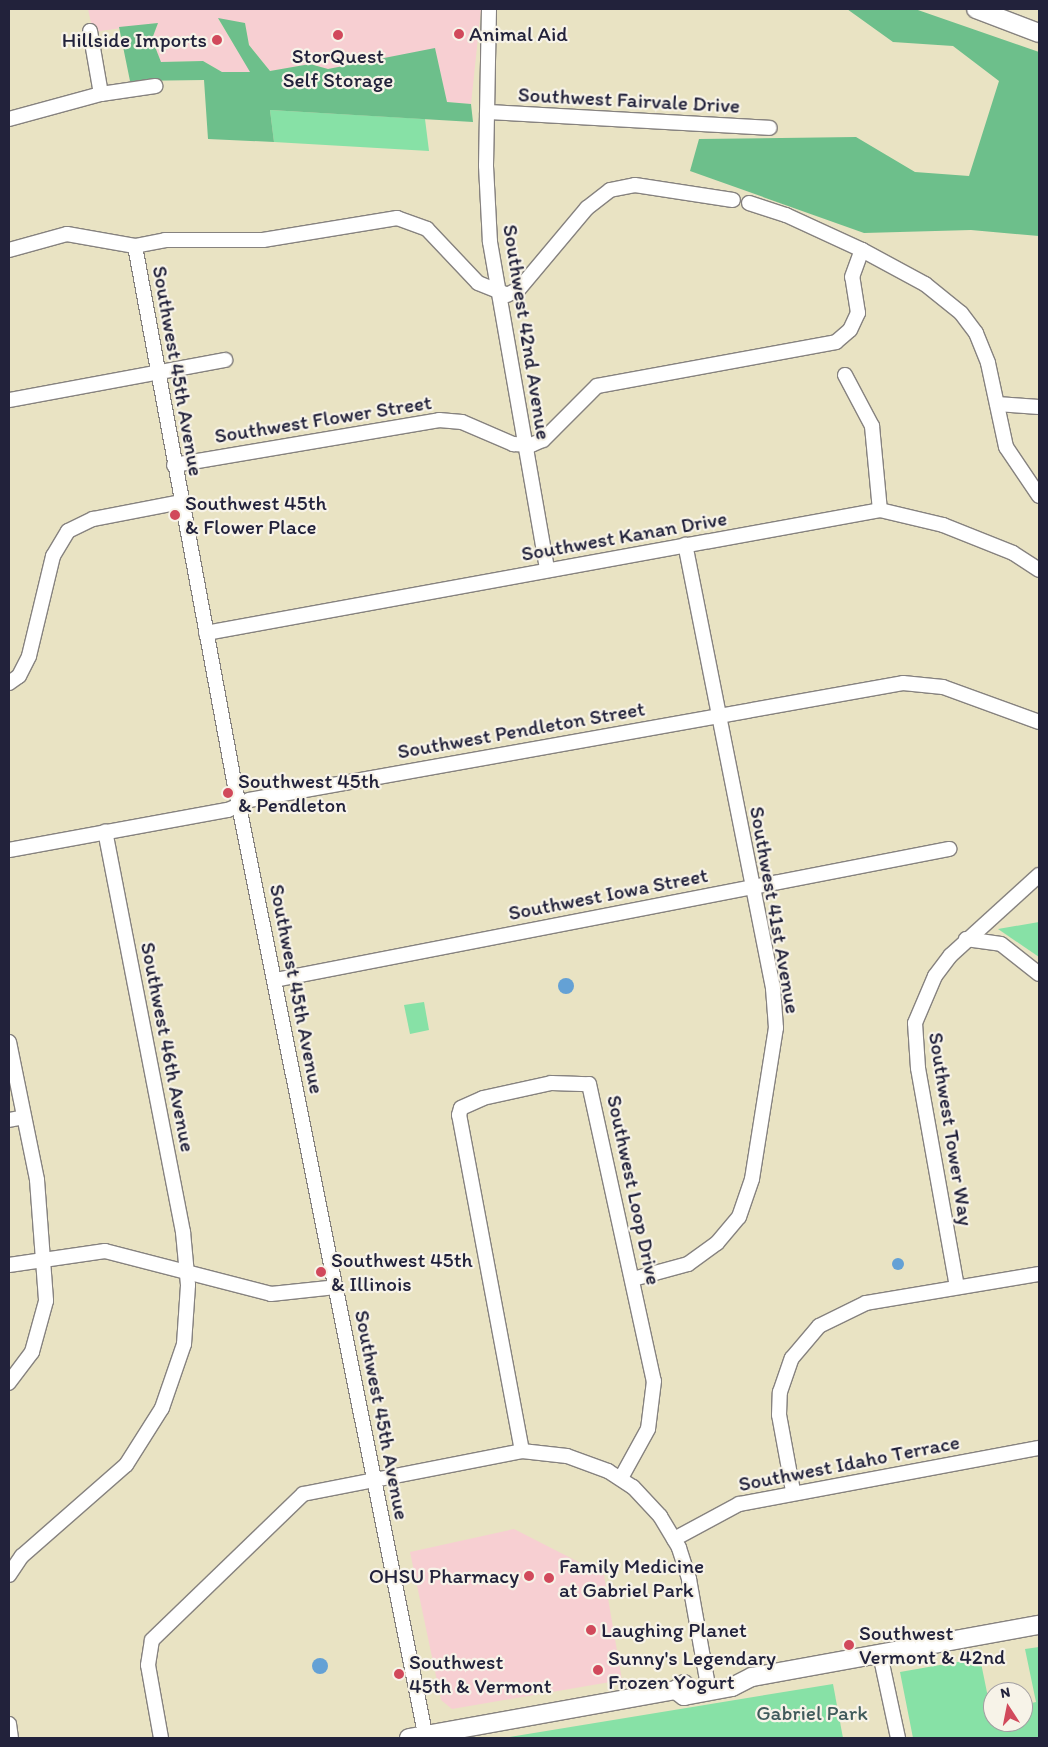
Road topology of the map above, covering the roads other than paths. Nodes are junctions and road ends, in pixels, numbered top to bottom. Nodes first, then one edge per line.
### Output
1 (489, 9) edge
2 (976, 9) edge
3 (90, 31) dead end
4 (1039, 33) edge
5 (155, 86) dead end
6 (102, 94) junction
7 (486, 112) junction
8 (9, 118) edge
9 (770, 128) dead end
10 (733, 200) dead end
11 (749, 203) dead end
12 (135, 246) junction
13 (9, 250) edge
14 (862, 250) junction
15 (497, 294) junction
16 (225, 360) dead end
17 (155, 373) junction
18 (845, 375) dead end
19 (9, 400) edge
20 (997, 404) junction
21 (1039, 407) edge
22 (525, 446) junction
23 (174, 465) junction
24 (1039, 496) edge
25 (181, 502) junction
26 (880, 510) junction
27 (685, 545) junction
28 (547, 570) junction
29 (1039, 570) edge
30 (206, 633) junction
31 (9, 683) edge
32 (718, 715) junction
33 (1039, 722) edge
34 (239, 806) junction
35 (105, 832) junction
36 (950, 849) dead end
37 (9, 850) edge
38 (1039, 875) edge
39 (753, 886) junction
40 (966, 938) junction
41 (1039, 974) edge
42 (276, 980) junction
43 (9, 1042) edge
44 (24, 1118) junction
45 (9, 1120) edge
46 (45, 1259) junction
47 (9, 1265) edge
48 (187, 1270) junction
49 (1039, 1274) edge
50 (634, 1279) junction
51 (957, 1287) junction
52 (336, 1288) junction
53 (9, 1383) edge
54 (1039, 1448) edge
55 (522, 1451) junction
56 (621, 1478) junction
57 (374, 1479) junction
58 (793, 1491) junction
59 (674, 1539) junction
60 (9, 1575) edge
61 (1039, 1625) edge
62 (880, 1654) junction
63 (708, 1685) junction
64 (9, 1724) edge
65 (420, 1737) edge
66 (11, 1738) edge
67 (160, 1738) edge
68 (898, 1738) edge

1 - 7 street, Southwest 42nd Avenue
2 - 4 main road
3 - 6 street
5 - 6 street
6 - 8 street
7 - 9 street, Southwest Fairvale Drive
7 - 15 street, Southwest 42nd Avenue
10 - 15 street
11 - 14 street
12 - 13 street
12 - 15 street
12 - 17 street, Southwest 45th Avenue
14 - 20 street
14 - 22 street
15 - 22 street, Southwest 42nd Avenue
16 - 17 street
17 - 19 street
17 - 23 street, Southwest 45th Avenue
18 - 26 street
20 - 21 street
20 - 24 street
22 - 23 street, Southwest Flower Street
22 - 28 street, Southwest 42nd Avenue
23 - 25 street, Southwest 45th Avenue
25 - 30 street, Southwest 45th Avenue
25 - 31 street
26 - 27 street, Southwest Kanan Drive
26 - 29 street, Southwest Kanan Drive
27 - 28 street, Southwest Kanan Drive
27 - 32 street, Southwest 41st Avenue
28 - 30 street, Southwest Kanan Drive
30 - 34 street, Southwest 45th Avenue
32 - 33 street, Southwest Pendleton Street
32 - 34 street, Southwest Pendleton Street
32 - 39 street, Southwest 41st Avenue
34 - 35 street, Southwest Pendleton Street
34 - 42 street, Southwest 45th Avenue
35 - 37 street, Southwest Pendleton Street
35 - 48 street, Southwest 46th Avenue
36 - 39 street, Southwest Iowa Street
38 - 40 street, Southwest Tower Way
39 - 42 street, Southwest Iowa Street
39 - 50 street, Southwest 41st Avenue
40 - 41 street
40 - 51 street, Southwest Tower Way
42 - 52 street, Southwest 45th Avenue
43 - 44 street
44 - 45 street
44 - 46 street
46 - 47 street
46 - 48 street
46 - 53 street
48 - 52 street
48 - 60 street, Southwest 46th Avenue
49 - 51 street
50 - 55 street, Southwest Loop Drive
50 - 56 street, Southwest Loop Drive
51 - 58 street
52 - 57 street, Southwest 45th Avenue
54 - 58 street, Southwest Idaho Terrace
55 - 56 street
55 - 57 street
56 - 59 street
57 - 65 street, Southwest 45th Avenue
57 - 67 street
58 - 59 street, Southwest Idaho Terrace
59 - 63 street
61 - 62 main road
62 - 63 main road
62 - 68 street
63 - 65 main road
64 - 66 street

